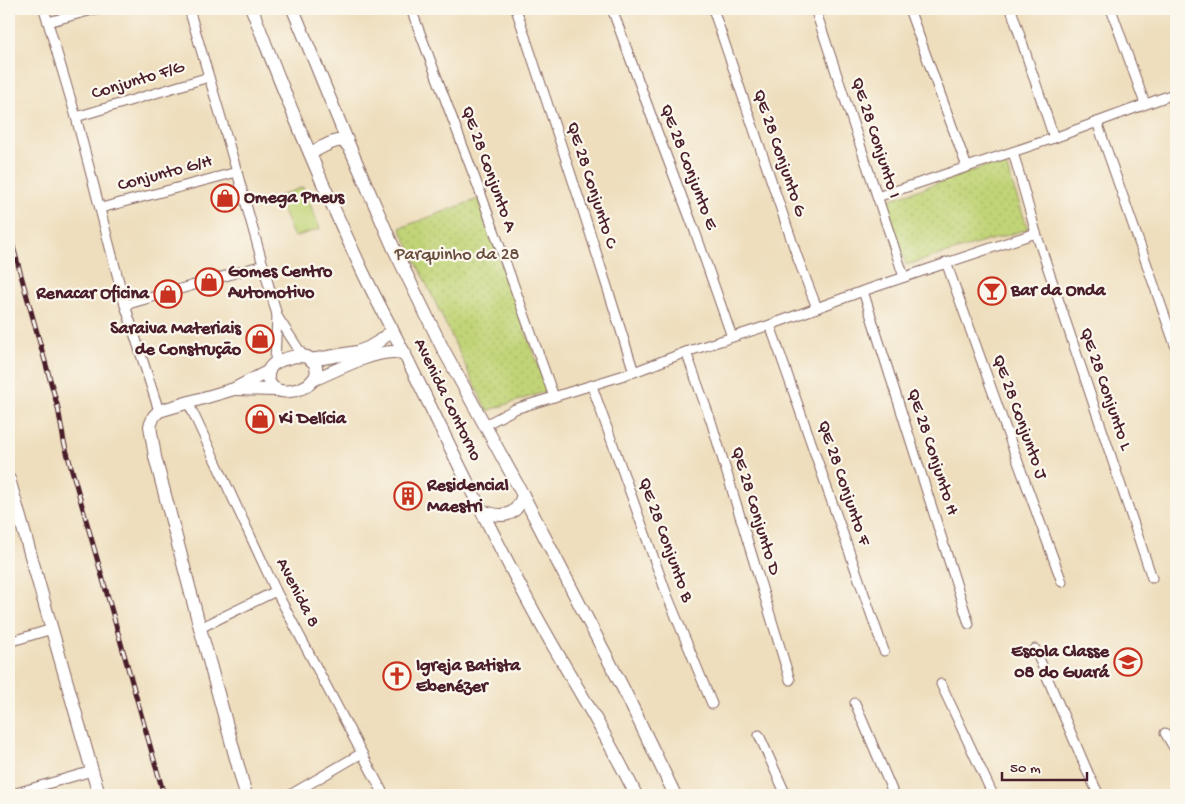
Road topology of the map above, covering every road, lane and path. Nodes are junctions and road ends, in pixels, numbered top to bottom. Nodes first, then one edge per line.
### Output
1 (44, 9) edge
2 (96, 9) edge
3 (188, 9) edge
4 (252, 9) edge
5 (293, 9) edge
6 (411, 9) edge
7 (516, 9) edge
8 (612, 9) edge
9 (713, 9) edge
10 (815, 9) edge
11 (909, 9) edge
12 (1011, 9) edge
13 (1110, 9) edge
14 (48, 22) junction
15 (209, 77) junction
16 (1176, 93) edge
17 (1145, 104) junction
18 (76, 117) junction
19 (1097, 122) junction
20 (1054, 138) junction
21 (351, 150) junction
22 (1013, 152) junction
23 (310, 153) junction
24 (967, 167) junction
25 (237, 172) junction
26 (877, 197) junction
27 (101, 208) junction
28 (1036, 233) junction
29 (946, 262) junction
30 (263, 264) junction
31 (904, 277) junction
32 (863, 291) junction
33 (125, 305) junction
34 (817, 308) junction
35 (277, 315) junction
36 (770, 325) junction
37 (391, 327) junction
38 (732, 337) junction
39 (1176, 348) edge
40 (686, 352) junction
41 (405, 354) junction
42 (307, 358) junction
43 (272, 366) junction
44 (634, 372) junction
45 (314, 380) junction
46 (592, 386) junction
47 (234, 390) junction
48 (275, 390) junction
49 (554, 397) junction
50 (188, 402) junction
51 (159, 411) junction
52 (485, 424) junction
53 (9, 479) edge
54 (523, 495) junction
55 (482, 511) junction
56 (1152, 578) dead end
57 (1062, 582) dead end
58 (276, 591) junction
59 (969, 624) dead end
60 (200, 628) junction
61 (52, 629) junction
62 (9, 642) edge
63 (1035, 649) dead end
64 (884, 651) dead end
65 (790, 680) dead end
66 (941, 684) dead end
67 (855, 703) dead end
68 (712, 704) dead end
69 (1165, 734) dead end
70 (759, 735) dead end
71 (1176, 751) edge
72 (362, 753) junction
73 (92, 771) junction
74 (9, 794) edge
75 (99, 795) edge
76 (246, 795) edge
77 (290, 795) edge
78 (384, 795) edge
79 (636, 795) edge
80 (675, 795) edge
81 (786, 795) edge
82 (894, 795) edge
83 (994, 795) edge
84 (1099, 795) edge

1 - 14 street
2 - 14 street
3 - 15 street
4 - 23 main road, Avenida Contorno
5 - 21 main road, Avenida Contorno
6 - 49 street, QE 28 Conjunto A
7 - 44 street, QE 28 Conjunto C
8 - 38 street, QE 28 Conjunto E
9 - 34 street, QE 28 Conjunto G
10 - 26 street, QE 28 Conjunto I
11 - 24 street
12 - 20 street
13 - 17 street
14 - 18 street
15 - 18 street, Conjunto F/G
15 - 25 street
16 - 17 street
17 - 19 street
18 - 27 street
19 - 20 street
19 - 39 street
20 - 22 street
21 - 23 main road
21 - 52 main road, Avenida Contorno
22 - 24 street
22 - 28 street, QE 28 Conjunto L
23 - 37 main road, Avenida Contorno
24 - 26 street
25 - 27 street, Conjunto G/H
25 - 30 street
26 - 31 street, QE 28 Conjunto I
27 - 33 street
28 - 29 street
28 - 56 street, QE 28 Conjunto L
29 - 31 street
29 - 57 street, QE 28 Conjunto J
30 - 33 street
30 - 35 street
31 - 32 street
32 - 34 street
32 - 59 street, QE 28 Conjunto H
33 - 51 street
34 - 36 street
35 - 42 street
35 - 43 street
36 - 38 street
36 - 64 street, QE 28 Conjunto F
37 - 41 main road, Avenida Contorno
37 - 42 main road
38 - 40 street
40 - 44 street
40 - 65 street, QE 28 Conjunto D
41 - 45 main road
41 - 55 main road, Avenida Contorno
42 - 43 main road
42 - 45 main road
43 - 47 main road
43 - 48 main road
44 - 46 street
45 - 48 main road
46 - 49 street
46 - 68 street, QE 28 Conjunto B
47 - 48 main road
47 - 50 main road
49 - 52 street
50 - 51 main road
50 - 58 street, Avenida 8
51 - 60 main road
52 - 54 main road, Avenida Contorno
53 - 61 main road
54 - 55 main road
54 - 80 main road, Avenida Contorno
55 - 79 main road, Avenida Contorno
58 - 60 street
58 - 72 street, Avenida 8
60 - 76 main road
61 - 62 street
61 - 73 main road
63 - 84 street
66 - 83 street
67 - 82 street
69 - 71 street
70 - 81 street
72 - 77 street
72 - 78 street, Avenida 8
73 - 74 street
73 - 75 main road

